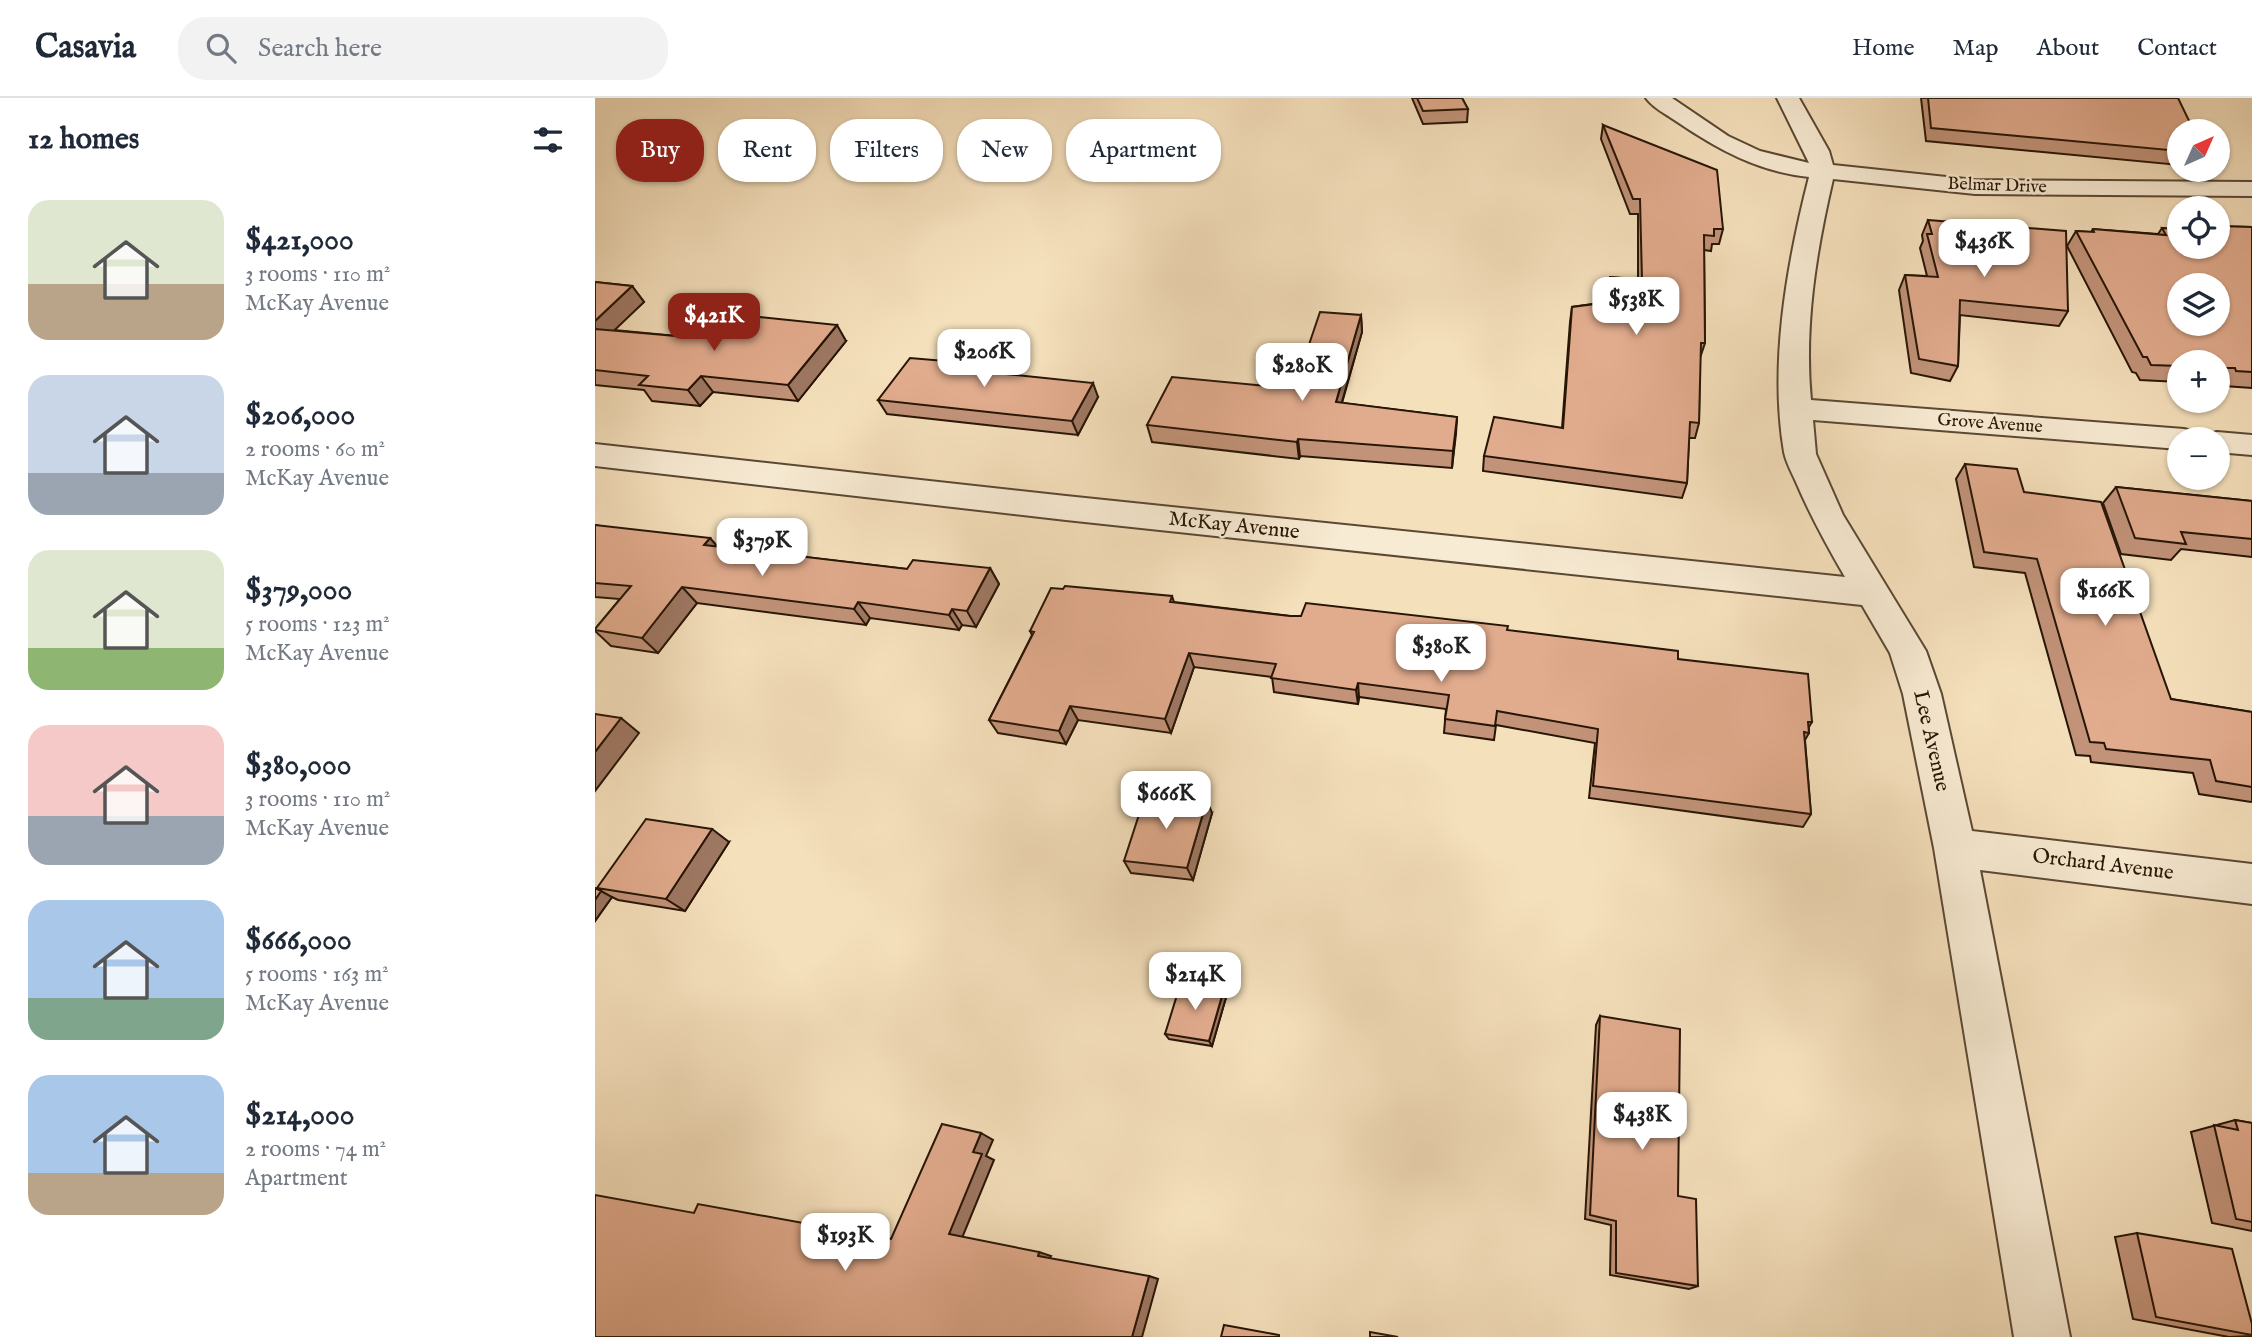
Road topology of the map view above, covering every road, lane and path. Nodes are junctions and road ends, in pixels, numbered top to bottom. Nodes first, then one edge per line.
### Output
1 (1657, 98) edge
2 (1788, 98) edge
3 (1823, 170) junction
4 (2252, 189) edge
5 (1796, 409) junction
6 (2167, 438) edge
7 (2230, 443) edge
8 (2252, 444) edge
9 (595, 455) edge
10 (1874, 593) junction
11 (1955, 848) junction
12 (2252, 884) edge
13 (2042, 1337) edge

1 - 3 street, Belmar Drive
2 - 3 street
3 - 4 street, Belmar Drive
3 - 5 street, Lee Avenue
5 - 6 street, Grove Avenue
5 - 10 street, Lee Avenue
7 - 8 street
9 - 10 street, McKay Avenue
10 - 11 street, Lee Avenue
11 - 12 street, Orchard Avenue
11 - 13 street, Lee Avenue

